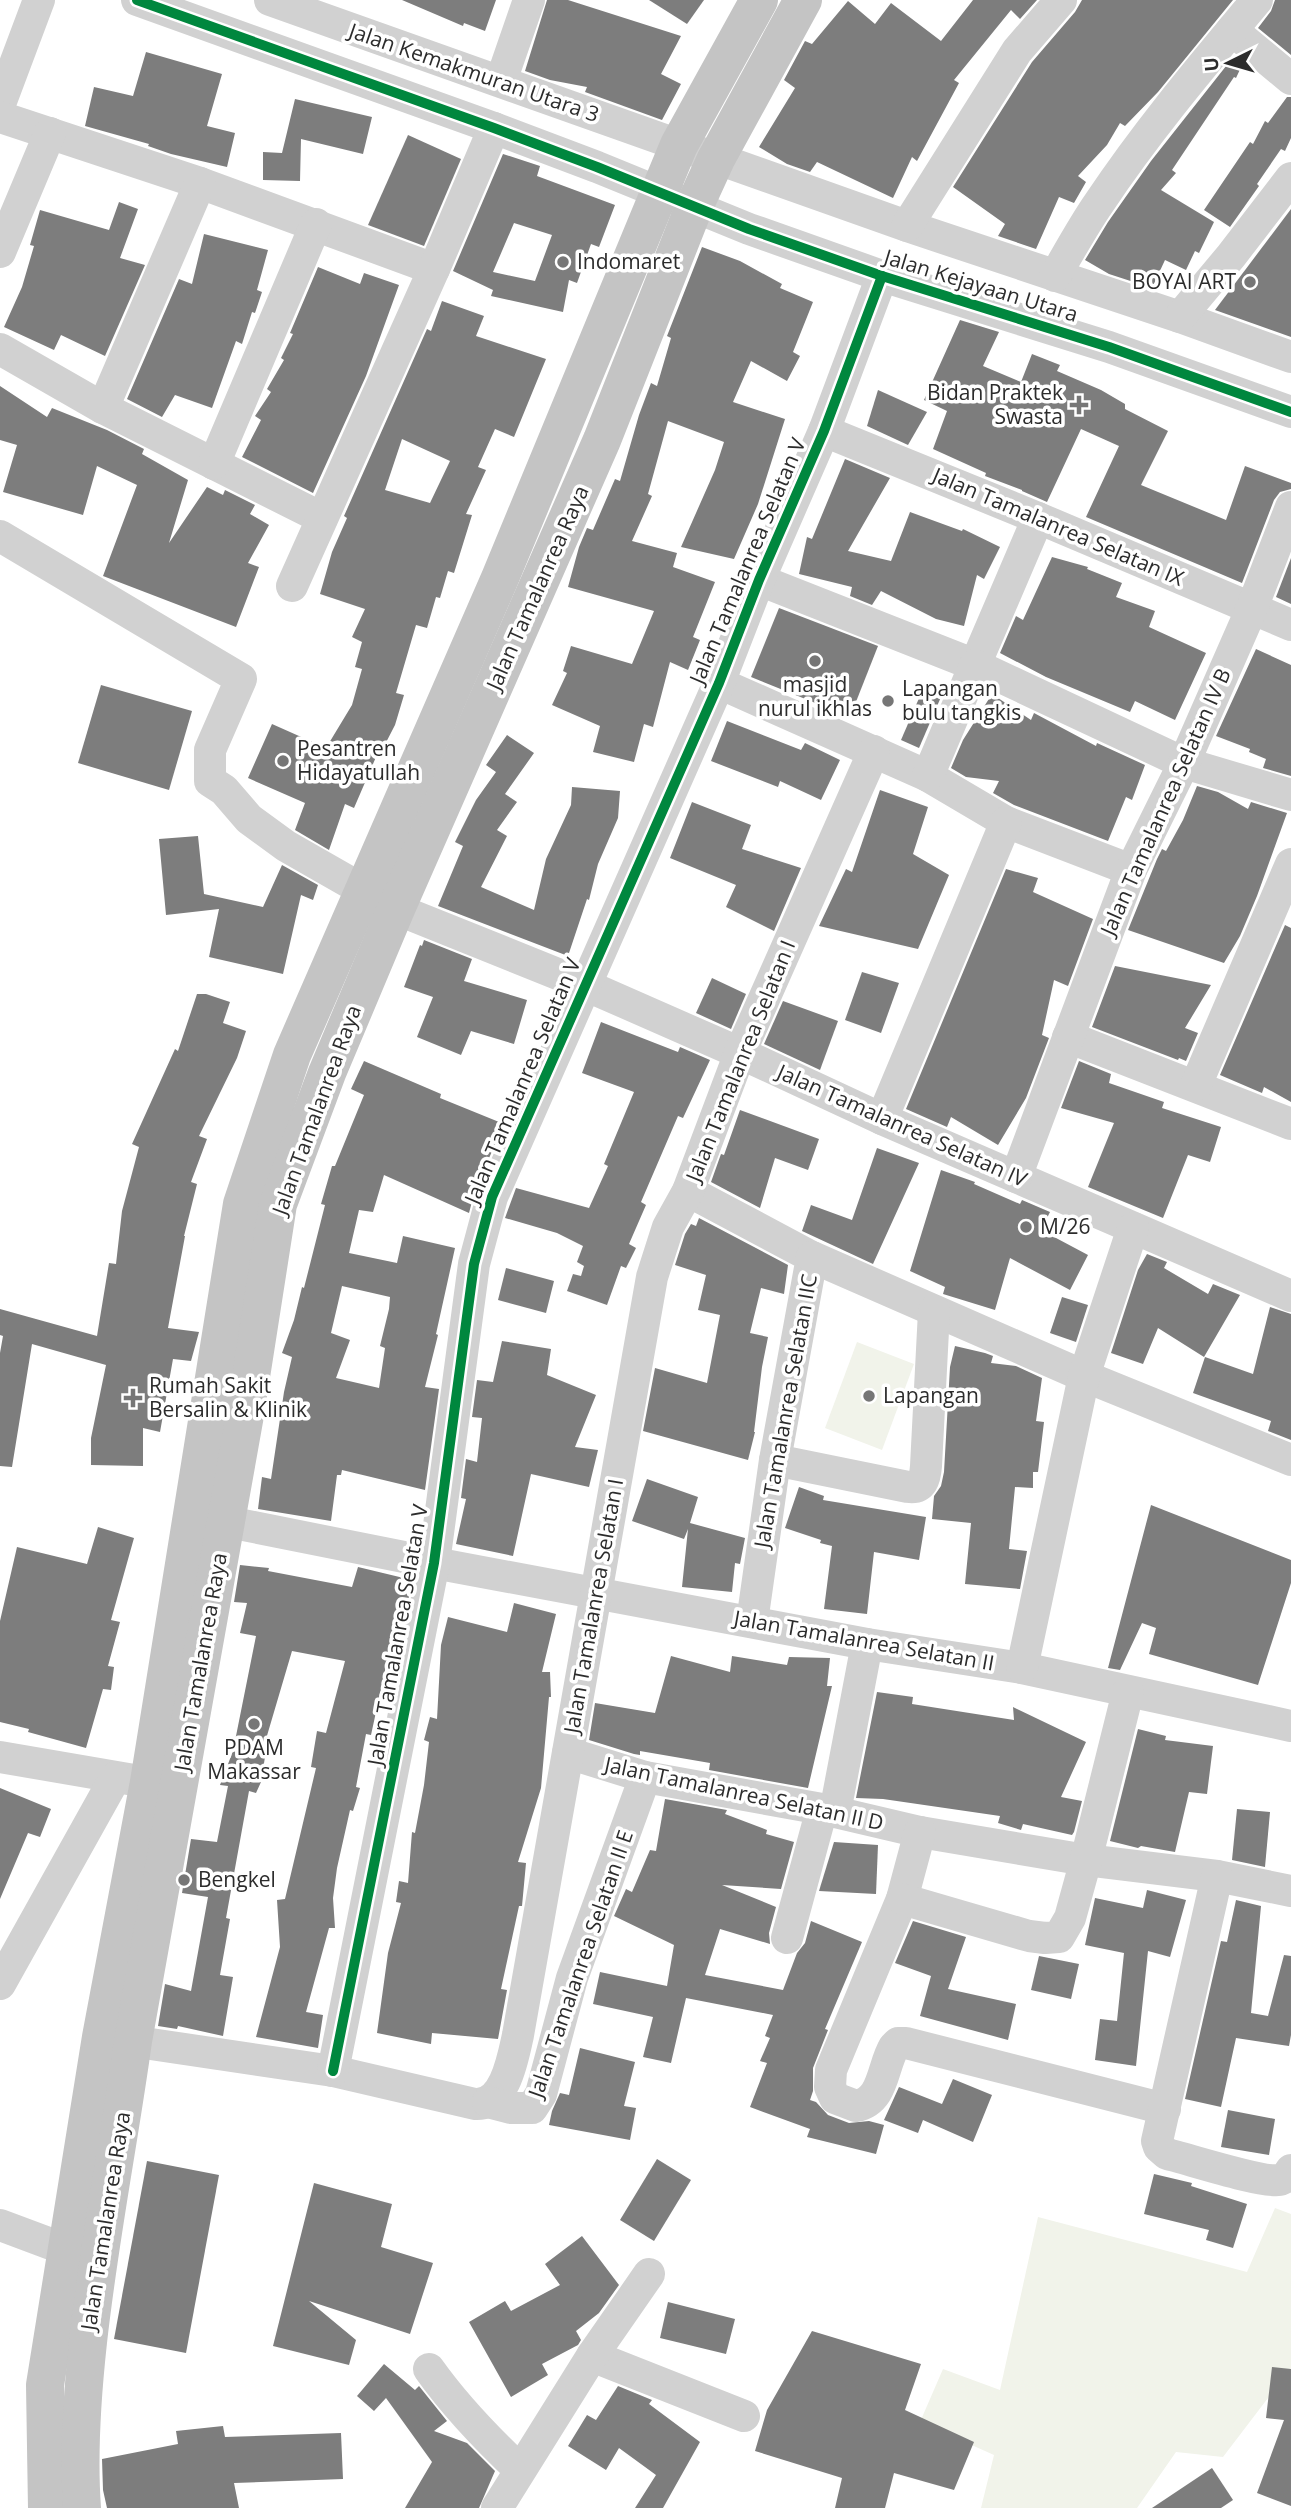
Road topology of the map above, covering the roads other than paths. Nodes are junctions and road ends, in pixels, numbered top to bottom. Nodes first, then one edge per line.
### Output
1 (40, 0) edge
2 (137, 0) edge
3 (270, 0) edge
4 (529, 0) edge
5 (759, 0) edge
6 (803, 0) edge
7 (1061, 0) edge
8 (1256, 0) edge
9 (1231, 30) junction
10 (1291, 79) edge
11 (501, 81) junction
12 (0, 104) edge
13 (0, 117) edge
14 (494, 128) junction
15 (50, 133) junction
16 (679, 145) junction
17 (716, 159) junction
18 (1291, 178) edge
19 (200, 183) junction
20 (677, 201) junction
21 (316, 224) junction
22 (907, 226) junction
23 (0, 252) edge
24 (434, 269) junction
25 (882, 276) junction
26 (1055, 276) junction
27 (1126, 300) junction
28 (1180, 317) junction
29 (1110, 347) junction
30 (0, 349) edge
31 (1291, 357) edge
32 (103, 408) junction
33 (1291, 412) edge
34 (824, 431) junction
35 (214, 464) junction
36 (1291, 507) edge
37 (1038, 517) junction
38 (322, 518) junction
39 (0, 536) edge
40 (500, 578) junction
41 (759, 580) junction
42 (292, 586) dead end
43 (535, 596) junction
44 (1252, 608) junction
45 (1291, 625) edge
46 (975, 665) junction
47 (719, 683) junction
48 (874, 751) junction
49 (1184, 763) junction
50 (928, 776) junction
51 (1291, 795) edge
52 (1006, 822) junction
53 (1291, 864) edge
54 (1131, 870) junction
55 (363, 890) junction
56 (396, 909) junction
57 (585, 985) junction
58 (1068, 1037) junction
59 (740, 1053) junction
60 (1196, 1085) junction
61 (882, 1119) junction
62 (1291, 1124) edge
63 (1016, 1177) junction
64 (688, 1191) junction
65 (1133, 1228) junction
66 (812, 1257) junction
67 (1291, 1296) edge
68 (934, 1311) junction
69 (1084, 1376) junction
70 (775, 1460) junction
71 (1291, 1460) edge
72 (209, 1518) junction
73 (435, 1563) junction
74 (598, 1592) junction
75 (752, 1622) junction
76 (867, 1644) junction
77 (1023, 1668) junction
78 (1128, 1692) junction
79 (1291, 1726) edge
80 (568, 1753) junction
81 (0, 1757) edge
82 (645, 1777) junction
83 (132, 1780) junction
84 (829, 1811) junction
85 (920, 1832) junction
86 (1086, 1860) junction
87 (1217, 1876) junction
88 (1291, 1891) edge
89 (902, 1899) junction
90 (787, 1938) dead end
91 (0, 1984) edge
92 (117, 2039) junction
93 (332, 2071) junction
94 (488, 2102) junction
95 (1165, 2109) junction
96 (1291, 2170) edge
97 (0, 2225) edge
98 (67, 2250) junction
99 (649, 2274) dead end
100 (592, 2356) junction
101 (429, 2369) dead end
102 (84, 2383) junction
103 (45, 2385) junction
104 (744, 2416) dead end
105 (520, 2470) junction
106 (47, 2508) edge
107 (82, 2508) edge
108 (497, 2508) edge

1 - 12 street
2 - 14 street, Jalan Kejayaan Utara
3 - 11 street, Jalan Kemakmuran Utara 3
4 - 11 street
5 - 16 main road, Jalan Tamalanrea Raya
6 - 17 main road, Jalan Tamalanrea Raya
7 - 22 street
8 - 9 street
9 - 10 street
9 - 26 street
11 - 16 street, Jalan Kemakmuran Utara 3
13 - 15 street
14 - 20 street, Jalan Kejayaan Utara
14 - 24 street
15 - 19 street
15 - 23 street
16 - 17 street, Jalan Kejayaan Utara
16 - 20 main road, Jalan Tamalanrea Raya
17 - 20 main road, Jalan Tamalanrea Raya
17 - 22 street, Jalan Kejayaan Utara
18 - 28 street
19 - 21 street
19 - 32 street
20 - 25 street, Jalan Kejayaan Utara
20 - 40 main road, Jalan Tamalanrea Raya
20 - 43 main road, Jalan Tamalanrea Raya
21 - 24 street
21 - 35 street
22 - 26 street, Jalan Kejayaan Utara
24 - 38 street
25 - 29 street, Jalan Kejayaan Utara
25 - 34 street, Jalan Tamalanrea Selatan V
26 - 27 street, Jalan Kejayaan Utara
27 - 28 street, Jalan Kejayaan Utara
27 - 29 street
28 - 31 street, Jalan Kejayaan Utara
29 - 33 street, Jalan Kejayaan Utara
30 - 32 street
32 - 35 street
34 - 37 street, Jalan Tamalanrea Selatan IX
34 - 41 street, Jalan Tamalanrea Selatan V
35 - 38 street
36 - 44 street, Jalan Tamalanrea Selatan IV B
37 - 44 street, Jalan Tamalanrea Selatan IX
37 - 46 street
38 - 42 street
39 - 55 street
40 - 43 main road
40 - 55 main road, Jalan Tamalanrea Raya
41 - 46 street, Jalan Tamalanrea Selatan V
41 - 47 street, Jalan Tamalanrea Selatan V
43 - 56 main road, Jalan Tamalanrea Raya
44 - 45 street, Jalan Tamalanrea Selatan IX
44 - 49 street, Jalan Tamalanrea Selatan IV B
46 - 49 street, Jalan Tamalanrea Selatan V
46 - 50 street
47 - 48 street
47 - 57 street, Jalan Tamalanrea Selatan V
48 - 50 street
48 - 59 street, Jalan Tamalanrea Selatan I
49 - 51 street, Jalan Tamalanrea Selatan V
49 - 54 street, Jalan Tamalanrea Selatan IV B
50 - 52 street
52 - 54 street
52 - 61 street
53 - 60 street
54 - 58 street, Jalan Tamalanrea Selatan IV B
55 - 72 main road, Jalan Tamalanrea Raya
56 - 57 street, Jalan Tamalanrea Selatan IV
56 - 72 main road, Jalan Tamalanrea Raya
57 - 59 street, Jalan Tamalanrea Selatan IV
57 - 73 street, Jalan Tamalanrea Selatan V
58 - 60 street
58 - 63 street, Jalan Tamalanrea Selatan IV B
59 - 61 street, Jalan Tamalanrea Selatan IV
59 - 64 street, Jalan Tamalanrea Selatan I
60 - 62 street
61 - 63 street, Jalan Tamalanrea Selatan IV
63 - 65 street, Jalan Tamalanrea Selatan IV
64 - 66 street, Jalan Tamalanrea Selatan IIC
64 - 74 street, Jalan Tamalanrea Selatan I
65 - 67 street, Jalan Tamalanrea Selatan IV
65 - 69 street
66 - 68 street
66 - 70 street, Jalan Tamalanrea Selatan IIC
68 - 69 street
68 - 70 street
69 - 71 street
69 - 77 street
70 - 75 street, Jalan Tamalanrea Selatan IIC
72 - 73 street, Jalan Tamalanrea Selatan II
72 - 83 main road, Jalan Tamalanrea Raya
72 - 92 main road, Jalan Tamalanrea Raya
73 - 74 street, Jalan Tamalanrea Selatan II
73 - 93 street, Jalan Tamalanrea Selatan V
74 - 75 street, Jalan Tamalanrea Selatan II
74 - 80 street, Jalan Tamalanrea Selatan I
75 - 76 street, Jalan Tamalanrea Selatan II
76 - 77 street, Jalan Tamalanrea Selatan II
76 - 84 street
77 - 78 street, Jalan Tamalanrea Selatan II
78 - 79 street, Jalan Tamalanrea Selatan II
78 - 86 street
80 - 82 street, Jalan Tamalanrea Selatan II D
80 - 94 street, Jalan Tamalanrea Selatan I
81 - 83 street
82 - 84 street, Jalan Tamalanrea Selatan II D
82 - 94 street, Jalan Tamalanrea Selatan II E
83 - 91 street
83 - 92 main road, Jalan Tamalanrea Raya
84 - 85 street, Jalan Tamalanrea Selatan II D
84 - 90 street
85 - 86 street, Jalan Tamalanrea Selatan II D
85 - 89 street
86 - 87 street, Jalan Tamalanrea Selatan II D
86 - 89 street
87 - 88 street, Jalan Tamalanrea Selatan II D
87 - 95 street
89 - 95 street
92 - 93 street
92 - 98 main road, Jalan Tamalanrea Raya
92 - 102 main road, Jalan Tamalanrea Raya
93 - 94 street
95 - 96 street
97 - 98 street
98 - 103 main road, Jalan Tamalanrea Raya
99 - 100 street
100 - 104 street
100 - 105 street
101 - 105 street
102 - 103 main road
102 - 107 main road, Jalan Tamalanrea Raya
103 - 106 main road, Jalan Tamalanrea Raya
105 - 108 street

